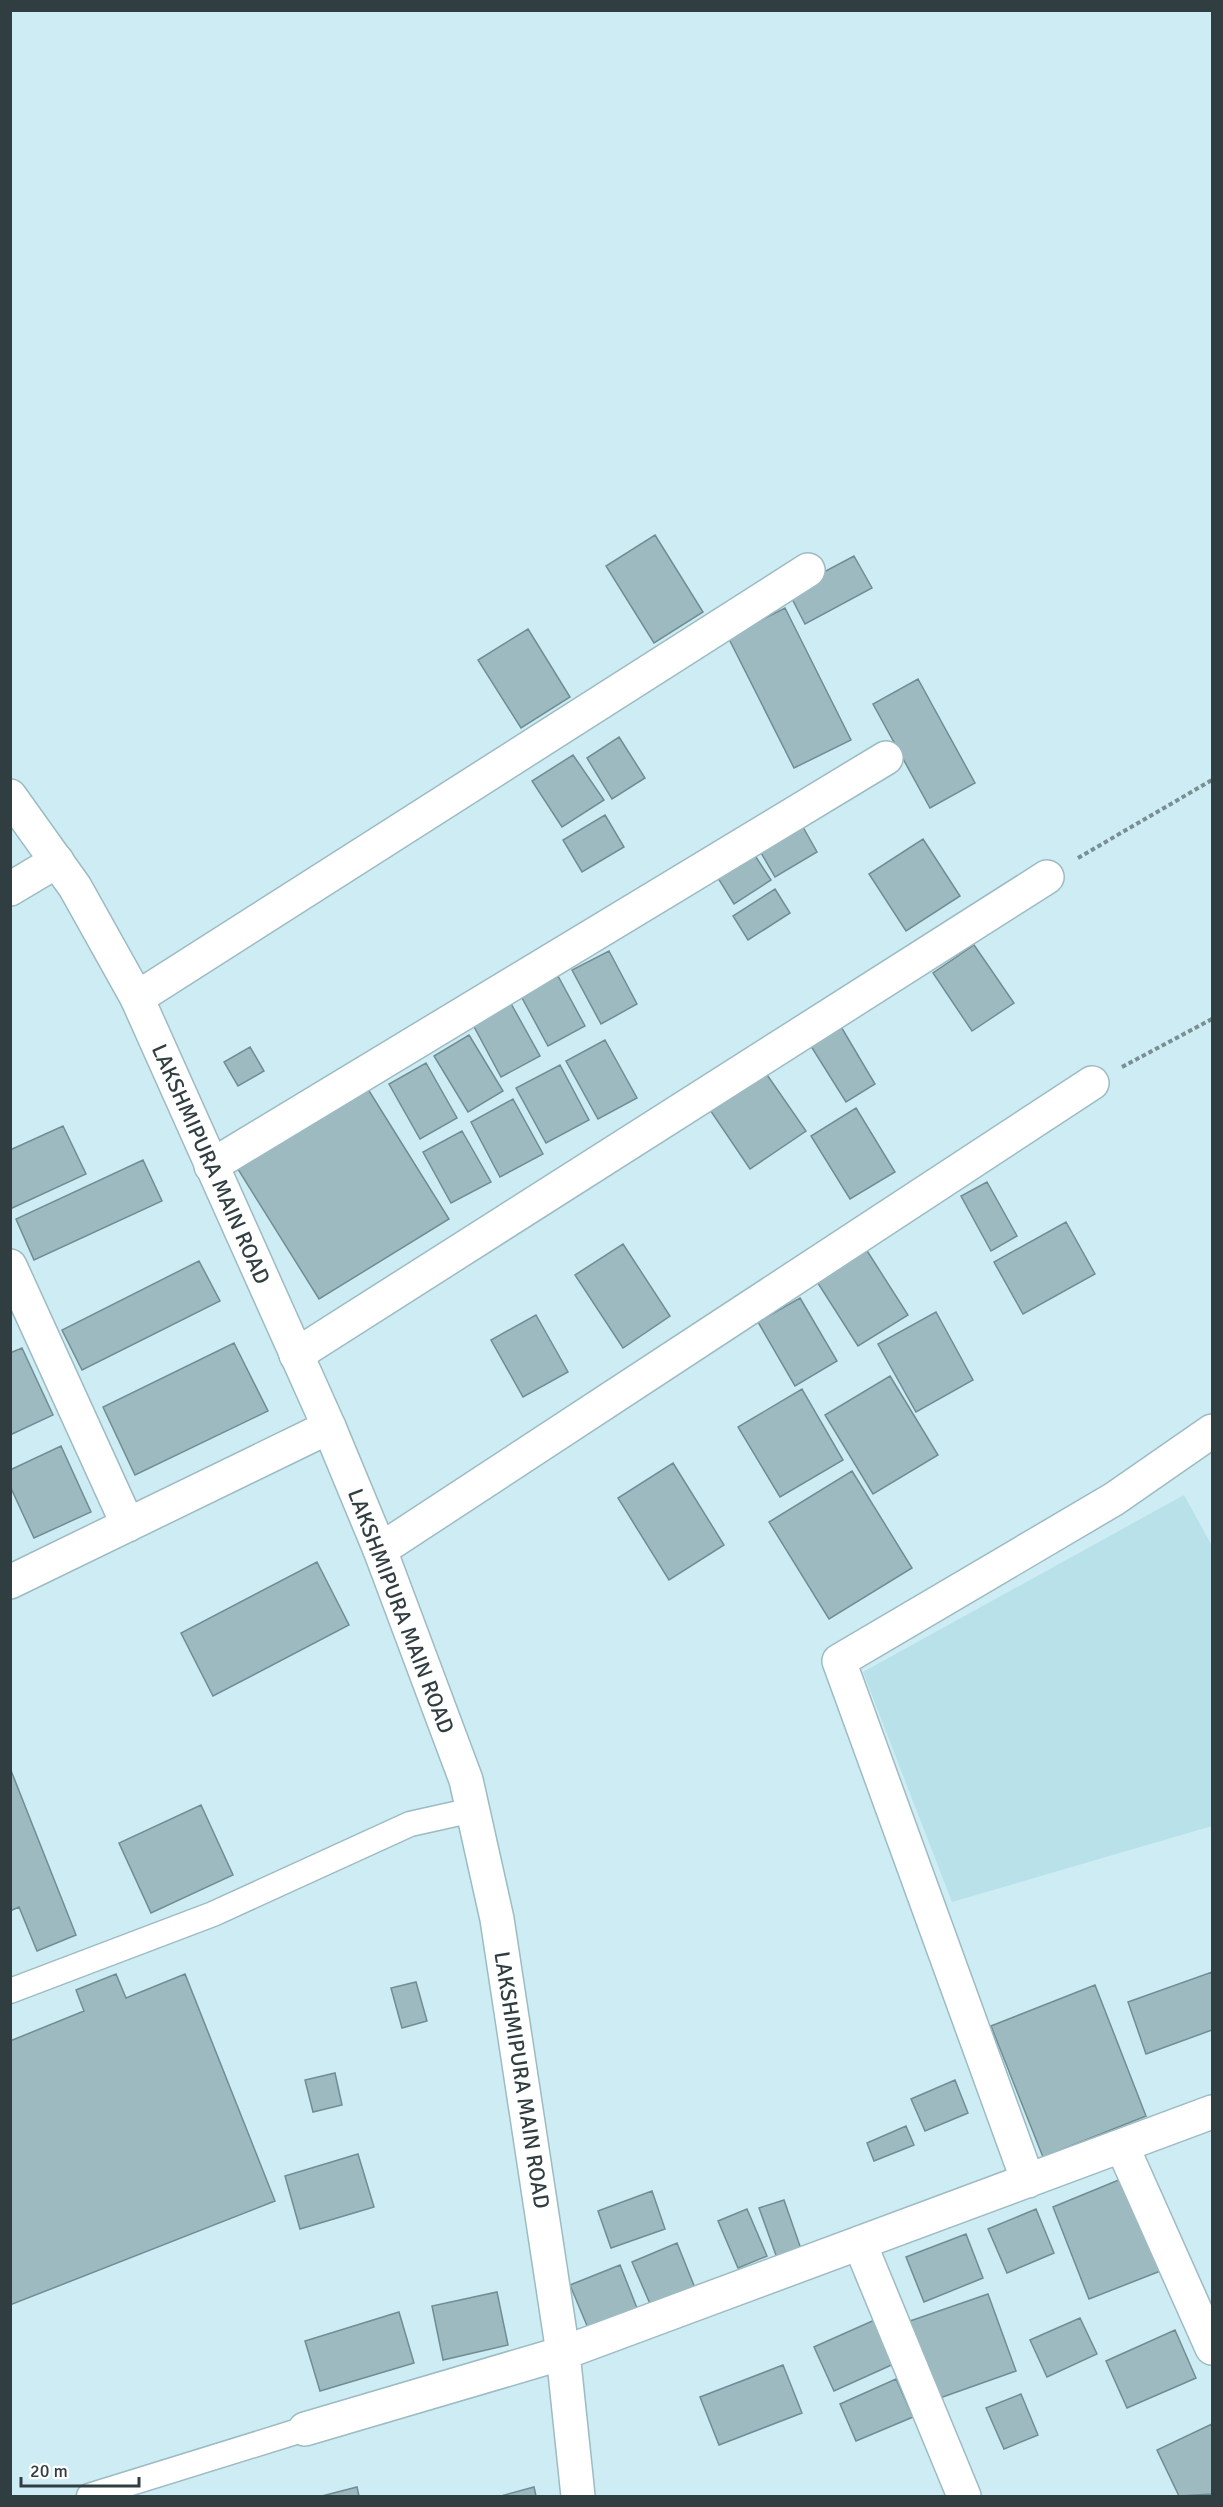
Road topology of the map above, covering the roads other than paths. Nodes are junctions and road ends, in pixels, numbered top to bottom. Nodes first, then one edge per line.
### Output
1 (808, 570) dead end
2 (886, 758) dead end
3 (10, 796) edge
4 (57, 861) junction
5 (1047, 877) road end
6 (10, 889) edge
7 (137, 998) junction
8 (1092, 1083) road end
9 (212, 1166) junction
10 (10, 1266) edge
11 (297, 1355) junction
12 (329, 1427) junction
13 (1212, 1431) edge
14 (128, 1525) junction
15 (380, 1550) junction
16 (10, 1582) edge
17 (473, 1810) junction
18 (10, 1991) edge
19 (1212, 2112) edge
20 (1122, 2146) junction
21 (1028, 2181) junction
22 (860, 2244) junction
23 (1212, 2348) edge
24 (563, 2353) junction
25 (305, 2429) joint
26 (89, 2496) edge
27 (578, 2496) edge
28 (964, 2496) edge

1 - 7 street
2 - 9 street
3 - 4 street, LAKSHMIPURA MAIN ROAD
4 - 6 street
4 - 7 street, LAKSHMIPURA MAIN ROAD
5 - 11 street
7 - 9 street, LAKSHMIPURA MAIN ROAD
8 - 15 street
9 - 11 street, LAKSHMIPURA MAIN ROAD
10 - 14 street
11 - 12 street, LAKSHMIPURA MAIN ROAD
12 - 14 street
12 - 15 street, LAKSHMIPURA MAIN ROAD
13 - 21 street
14 - 16 street
15 - 17 street, LAKSHMIPURA MAIN ROAD
17 - 18 lane
17 - 24 street, LAKSHMIPURA MAIN ROAD
19 - 20 street
20 - 21 street
20 - 23 street
21 - 22 street
22 - 24 street
22 - 28 street
24 - 25 street
24 - 27 street, LAKSHMIPURA MAIN ROAD
25 - 26 lane

